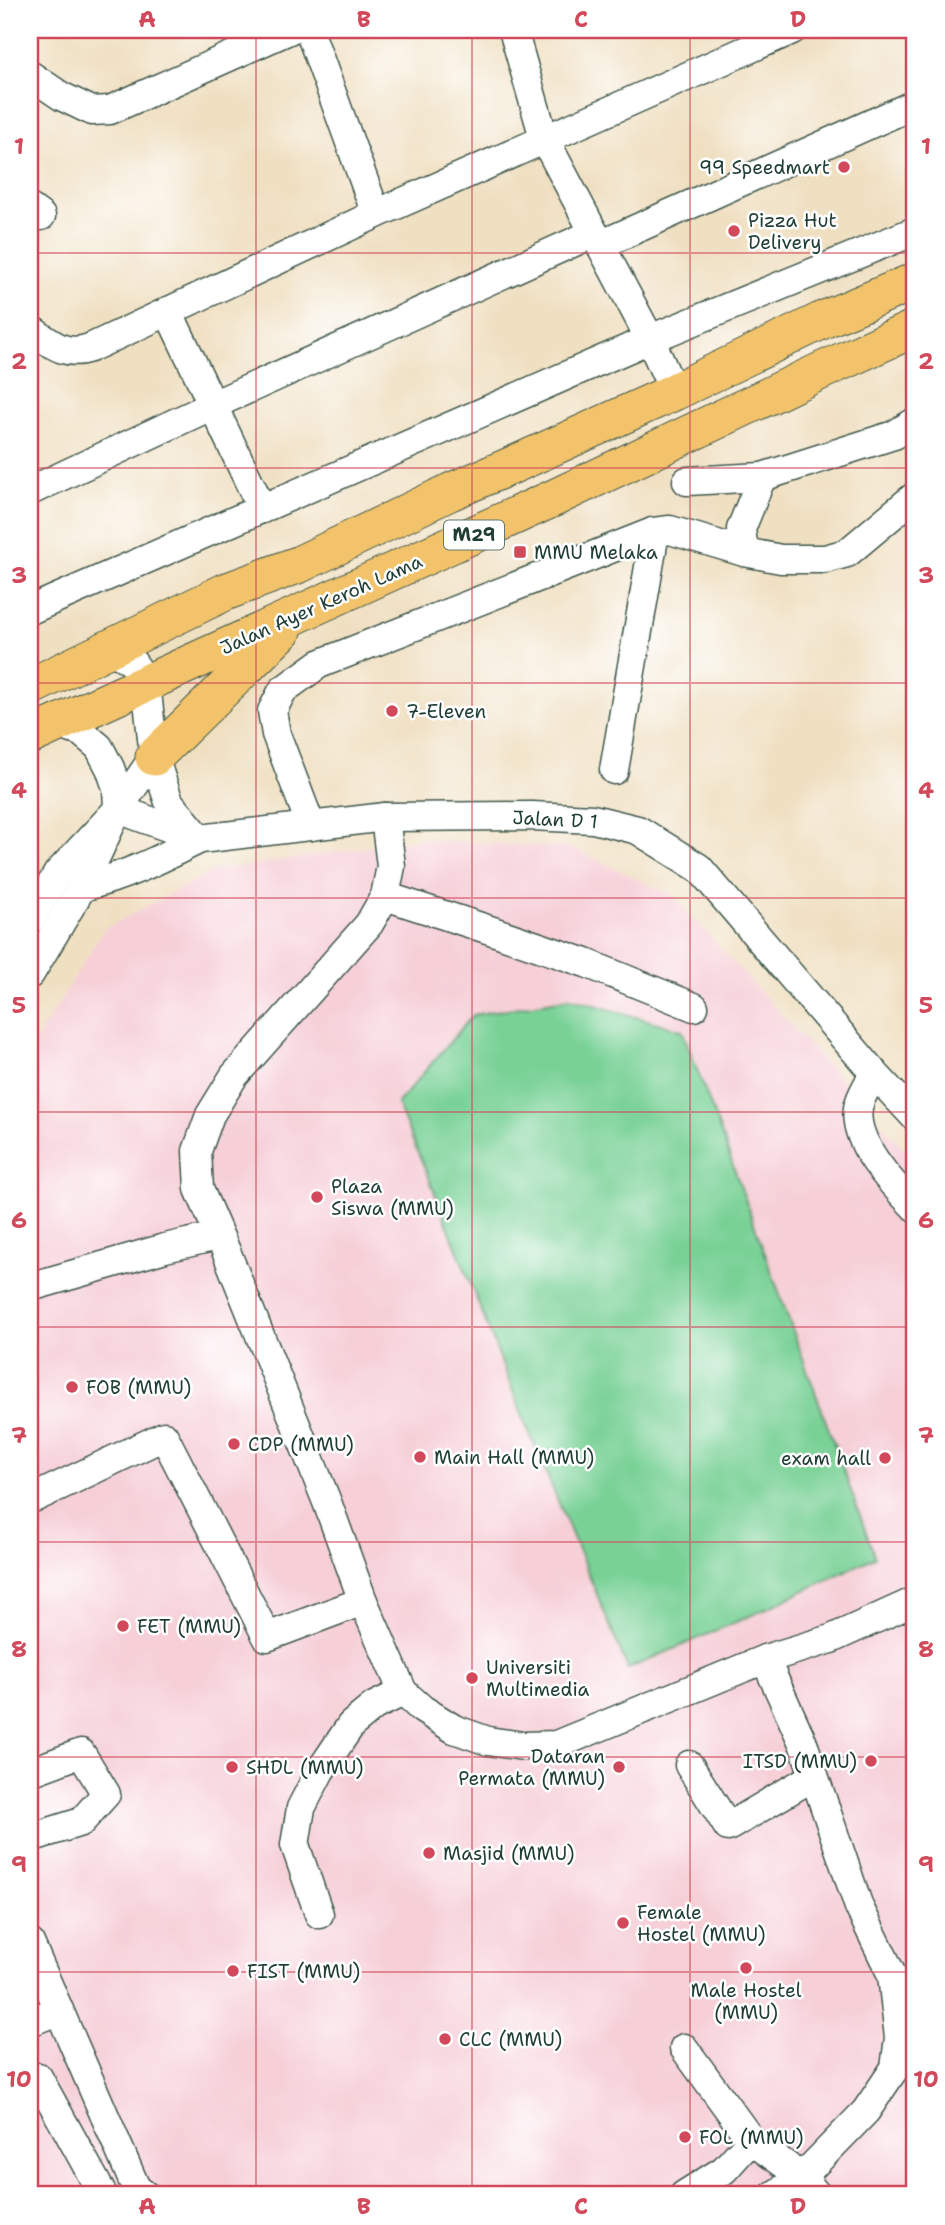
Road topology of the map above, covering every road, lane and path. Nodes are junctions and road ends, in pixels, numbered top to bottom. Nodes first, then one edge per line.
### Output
1 (289, 30) edge
2 (309, 30) edge
3 (513, 30) edge
4 (792, 30) edge
5 (30, 75) edge
6 (915, 104) edge
7 (544, 138) junction
8 (376, 214) junction
9 (915, 231) edge
10 (597, 239) junction
11 (915, 281) edge
12 (168, 311) junction
13 (915, 328) edge
14 (30, 329) edge
15 (650, 339) junction
16 (823, 370) junction
17 (674, 392) junction
18 (214, 405) junction
19 (915, 422) edge
20 (762, 477) junction
21 (687, 481) dead end
22 (30, 491) edge
23 (915, 496) edge
24 (554, 498) junction
25 (262, 509) junction
26 (653, 532) junction
27 (744, 552) junction
28 (30, 610) edge
29 (301, 613) junction
30 (100, 654) junction
31 (146, 682) junction
32 (30, 687) edge
33 (44, 730) edge
34 (154, 757) junction
35 (614, 771) dead end
36 (118, 809) junction
37 (385, 817) junction
38 (311, 826) junction
39 (200, 839) junction
40 (82, 887) junction
41 (384, 896) junction
42 (30, 920) edge
43 (30, 974) edge
44 (694, 1007) dead end
45 (874, 1073) junction
46 (915, 1117) edge
47 (915, 1207) edge
48 (218, 1236) junction
49 (30, 1287) edge
50 (36, 1497) dead end
51 (363, 1601) junction
52 (915, 1601) edge
53 (765, 1659) junction
54 (403, 1692) junction
55 (689, 1765) dead end
56 (30, 1772) edge
57 (814, 1776) junction
58 (30, 1838) edge
59 (319, 1914) dead end
60 (30, 1943) edge
61 (57, 2011) junction
62 (30, 2022) edge
63 (684, 2048) dead end
64 (30, 2080) edge
65 (751, 2140) junction
66 (810, 2186) edge
67 (103, 2195) edge
68 (145, 2195) edge
69 (684, 2195) edge
70 (775, 2195) edge

1 - 5 street
2 - 8 street
3 - 7 street
4 - 7 street
6 - 10 street
7 - 8 street
7 - 10 street
8 - 12 street
9 - 15 street
10 - 15 street
10 - 18 street
11 - 17 main road, M29
12 - 14 street
12 - 18 street
13 - 16 main road, Jalan Ayer Keroh Lama / M29
15 - 17 street
15 - 25 street
16 - 17 main road
16 - 24 main road, Jalan Ayer Keroh Lama / M29
17 - 24 main road
17 - 30 main road, M29
18 - 22 street
18 - 25 street
19 - 20 street
20 - 21 street
20 - 27 street
23 - 27 street
24 - 29 main road, Jalan Ayer Keroh Lama / M29
25 - 28 street
26 - 27 street
26 - 35 street
26 - 38 street
29 - 31 main road, Jalan Ayer Keroh Lama / M29
29 - 34 main road
30 - 31 street
30 - 32 main road, M29
31 - 33 main road, Jalan Ayer Keroh Lama / M29
31 - 34 street
33 - 36 street
34 - 36 street
34 - 39 street
36 - 39 street, Jalan D 1
36 - 40 street
36 - 42 street
37 - 38 street, Jalan D 1
37 - 41 street
37 - 45 street, Jalan D 1
38 - 39 street, Jalan D 1
39 - 40 street
40 - 43 street
41 - 44 street
41 - 48 street
45 - 46 street, Jalan D 1
45 - 47 street
48 - 49 street
48 - 51 street
50 - 51 street
51 - 54 street
52 - 53 street
53 - 54 street
53 - 57 street
54 - 59 street
55 - 57 street
56 - 58 street
57 - 66 street
60 - 61 street
61 - 62 street
61 - 68 street
63 - 65 street
64 - 67 street
65 - 66 street
65 - 69 street
66 - 70 street

